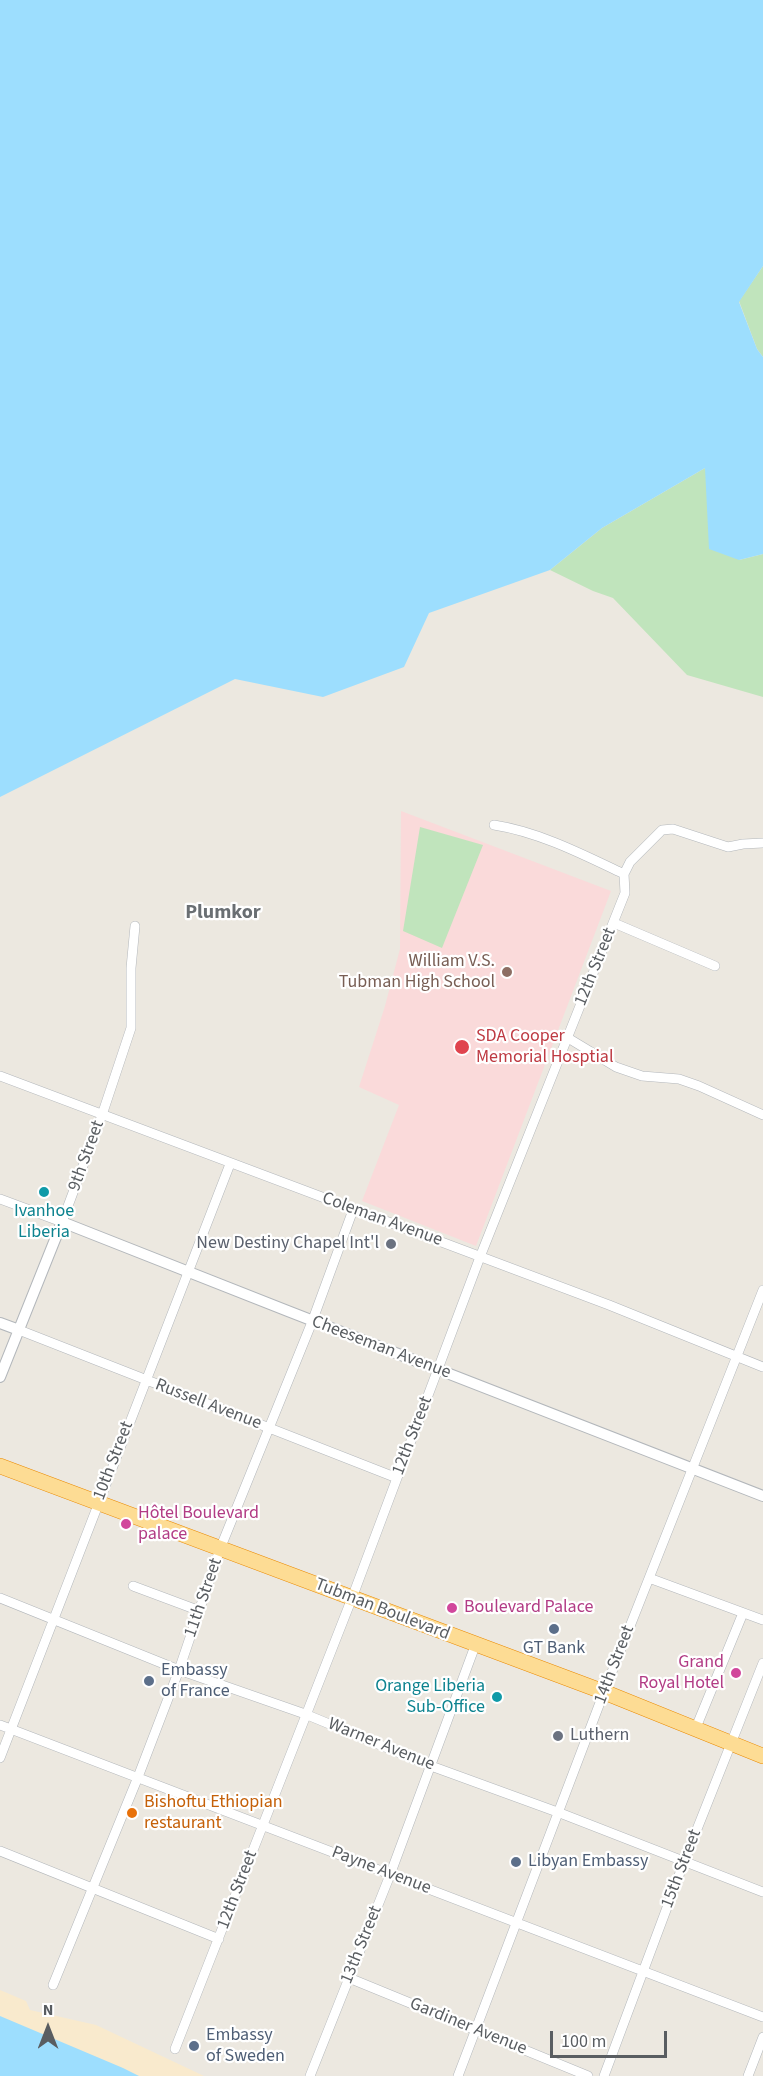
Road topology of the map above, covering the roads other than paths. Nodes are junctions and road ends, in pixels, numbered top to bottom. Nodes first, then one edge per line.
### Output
1 (494, 825) dead end
2 (763, 843) edge
3 (624, 874) junction
4 (614, 923) junction
5 (135, 926) dead end
6 (715, 966) dead end
7 (568, 1038) junction
8 (0, 1076) edge
9 (763, 1114) edge
10 (102, 1115) junction
11 (230, 1164) junction
12 (0, 1199) edge
13 (353, 1210) junction
14 (62, 1222) junction
15 (480, 1257) junction
16 (188, 1272) junction
17 (763, 1290) edge
18 (312, 1322) junction
19 (0, 1323) edge
20 (19, 1330) junction
21 (736, 1356) junction
22 (763, 1367) edge
23 (438, 1369) junction
24 (0, 1377) edge
25 (146, 1381) junction
26 (269, 1428) junction
27 (0, 1466) edge
28 (693, 1468) junction
29 (397, 1478) junction
30 (763, 1496) edge
31 (98, 1503) junction
32 (220, 1549) junction
33 (649, 1578) junction
34 (133, 1586) dead end
35 (0, 1598) edge
36 (352, 1598) junction
37 (200, 1611) junction
38 (743, 1613) junction
39 (54, 1618) junction
40 (763, 1620) edge
41 (475, 1646) junction
42 (763, 1663) edge
43 (179, 1670) junction
44 (604, 1692) junction
45 (305, 1714) junction
46 (0, 1725) edge
47 (11, 1729) junction
48 (696, 1730) junction
49 (732, 1744) junction
50 (763, 1756) edge
51 (0, 1758) edge
52 (431, 1766) junction
53 (138, 1777) junction
54 (560, 1813) junction
55 (262, 1826) junction
56 (0, 1851) edge
57 (684, 1862) junction
58 (390, 1875) junction
59 (94, 1889) junction
60 (763, 1892) edge
61 (517, 1923) junction
62 (219, 1939) junction
63 (644, 1972) junction
64 (349, 1978) junction
65 (54, 1985) dead end
66 (763, 2018) edge
67 (476, 2031) junction
68 (763, 2037) edge
69 (175, 2049) dead end
70 (310, 2076) edge
71 (458, 2076) edge
72 (588, 2076) edge
73 (604, 2076) edge
74 (748, 2076) edge

1 - 3 street
2 - 3 street
3 - 4 street, 12th Street
4 - 6 street
4 - 7 street, 12th Street
5 - 10 street, 9th Street
7 - 9 street
7 - 15 street, 12th Street
8 - 10 street, Coleman Avenue
10 - 11 street, Coleman Avenue
10 - 14 street, 9th Street
11 - 13 street, Coleman Avenue
11 - 16 street, 10th Street
12 - 14 street, Cheeseman Avenue
13 - 15 street, Coleman Avenue
13 - 18 street, 11th Street
14 - 16 street, Cheeseman Avenue
14 - 20 street, 9th Street
15 - 21 street, Coleman Avenue
15 - 23 street, 12th Street
16 - 18 street, Cheeseman Avenue
16 - 25 street, 10th Street
17 - 21 street, 14th Street
18 - 23 street, Cheeseman Avenue
18 - 26 street, 11th Street
19 - 20 street
20 - 24 street, 9th Street
20 - 25 street, Russell Avenue
21 - 22 street, Coleman Avenue
21 - 28 street, 14th Street
23 - 28 street, Cheeseman Avenue
23 - 29 street, 12th Street
25 - 26 street, Russell Avenue
25 - 31 street, 10th Street
26 - 29 street, Russell Avenue
26 - 32 street, 11th Street
27 - 31 highway, Tubman Boulevard
28 - 30 street, Cheeseman Avenue
28 - 33 street, 14th Street
29 - 36 street, 12th Street
31 - 32 highway, Tubman Boulevard
31 - 39 street, 10th Street
32 - 36 highway, Tubman Boulevard
32 - 37 street, 11th Street
33 - 38 street
33 - 44 street, 14th Street
34 - 37 street
35 - 39 street, Warner Avenue
36 - 41 highway, Tubman Boulevard
36 - 45 street, 12th Street
37 - 43 street, 11th Street
38 - 40 street
38 - 48 street
39 - 43 street, Warner Avenue
39 - 47 street, 10th Street
41 - 44 highway, Tubman Boulevard
41 - 52 street, 13th Street
42 - 49 street, 15th Street
43 - 45 street, Warner Avenue
43 - 53 street, 11th Street
44 - 48 highway, Tubman Boulevard
44 - 54 street, 14th Street
45 - 52 street, Warner Avenue
45 - 55 street, 12th Street
46 - 47 street, Payne Avenue
47 - 51 street, 10th Street
47 - 53 street, Payne Avenue
48 - 49 highway, Tubman Boulevard
49 - 50 highway, Tubman Boulevard
49 - 57 street, 15th Street
52 - 54 street, Warner Avenue
52 - 58 street, 13th Street
53 - 55 street, Payne Avenue
53 - 59 street, 11th Street
54 - 57 street, Warner Avenue
54 - 61 street, 14th Street
55 - 58 street, Payne Avenue
55 - 62 street, 12th Street
56 - 59 street
57 - 60 street, Warner Avenue
57 - 63 street, 15th Street
58 - 61 street, Payne Avenue
58 - 64 street, 13th Street
59 - 62 street
59 - 65 street, 11th Street
61 - 63 street, Payne Avenue
61 - 67 street, 14th Street
62 - 69 street, 12th Street
63 - 66 street, Payne Avenue
63 - 73 street, 15th Street
64 - 67 street, Gardiner Avenue
64 - 70 street, 13th Street
67 - 71 street, 14th Street
67 - 72 street, Gardiner Avenue
68 - 74 street

